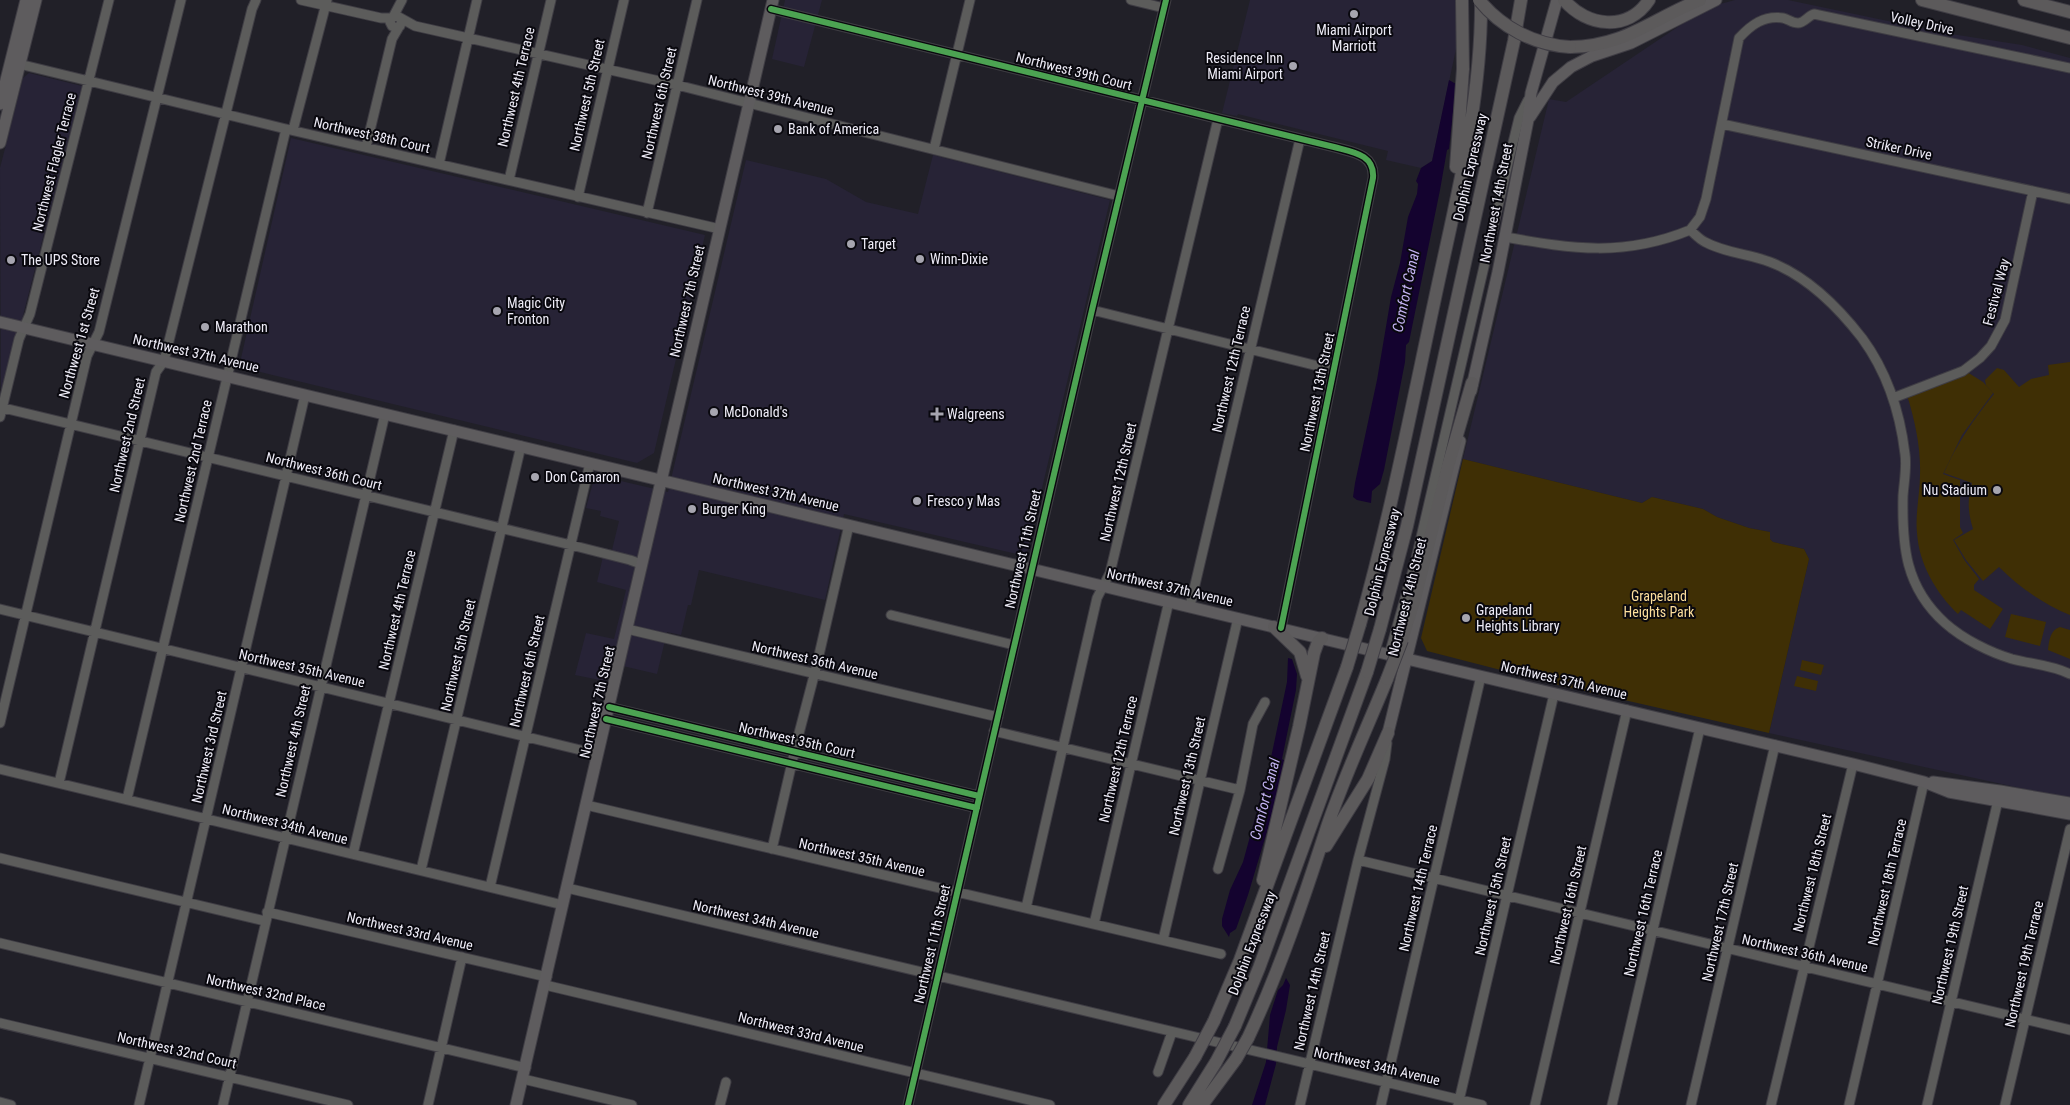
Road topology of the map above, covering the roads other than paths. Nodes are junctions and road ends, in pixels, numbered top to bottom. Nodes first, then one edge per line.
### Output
1 (109, 0) edge
2 (181, 0) edge
3 (301, 0) edge
4 (477, 0) edge
5 (551, 0) edge
6 (624, 0) edge
7 (697, 0) edge
8 (970, 0) edge
9 (1131, 0) edge
10 (1462, 0) edge
11 (1480, 0) edge
12 (1521, 0) edge
13 (1557, 0) edge
14 (1564, 0) edge
15 (1649, 0) edge
16 (1700, 0) edge
17 (1716, 0) edge
18 (1922, 0) edge
19 (2024, 0) edge
20 (27, 1) edge
21 (401, 1) edge
22 (253, 3) edge
23 (326, 3) edge
24 (772, 4) edge
25 (1165, 4) edge
26 (2070, 12) edge
27 (396, 22) junction
28 (468, 38) junction
29 (2070, 38) edge
30 (16, 42) junction
31 (538, 54) junction
32 (957, 55) junction
33 (19, 64) junction
34 (2070, 68) edge
35 (607, 70) junction
36 (88, 81) junction
37 (677, 85) junction
38 (1531, 93) junction
39 (157, 97) junction
40 (1142, 101) junction
41 (749, 103) junction
42 (0, 104) edge
43 (226, 113) junction
44 (1218, 119) junction
45 (1528, 120) junction
46 (1722, 124) junction
47 (290, 130) junction
48 (1300, 139) junction
49 (0, 143) edge
50 (366, 147) junction
51 (934, 149) junction
52 (1370, 161) joint
53 (439, 164) junction
54 (509, 180) junction
55 (2033, 191) junction
56 (1119, 196) junction
57 (578, 197) junction
58 (2070, 199) edge
59 (1454, 207) junction
60 (647, 213) junction
61 (720, 229) junction
62 (1690, 230) junction
63 (1505, 237) junction
64 (1092, 310) junction
65 (0, 322) edge
66 (24, 328) junction
67 (1168, 328) junction
68 (92, 344) junction
69 (1250, 348) junction
70 (164, 361) junction
71 (1334, 370) junction
72 (227, 376) junction
73 (1472, 383) junction
74 (305, 395) junction
75 (1893, 398) junction
76 (1, 411) edge
77 (385, 414) junction
78 (70, 424) junction
79 (454, 430) junction
80 (139, 441) junction
81 (521, 446) junction
82 (208, 457) junction
83 (590, 462) junction
84 (287, 476) junction
85 (660, 480) junction
86 (365, 495) junction
87 (434, 512) junction
88 (849, 524) junction
89 (502, 528) junction
90 (571, 544) junction
91 (641, 564) junction
92 (1032, 568) junction
93 (1104, 586) junction
94 (1169, 602) junction
95 (1190, 606) junction
96 (0, 609) edge
97 (890, 614) dead end
98 (25, 616) junction
99 (1238, 618) junction
100 (626, 628) junction
101 (1277, 628) junction
102 (94, 632) junction
103 (1322, 638) junction
104 (1014, 645) junction
105 (163, 648) junction
106 (1389, 655) junction
107 (1407, 659) junction
108 (242, 668) junction
109 (815, 674) junction
110 (2070, 674) edge
111 (1481, 676) junction
112 (1308, 678) junction
113 (320, 686) junction
114 (1554, 694) junction
115 (1265, 702) dead end
116 (388, 703) junction
117 (609, 707) junction
118 (1627, 710) junction
119 (998, 717) junction
120 (656, 718) junction
121 (606, 719) junction
122 (457, 720) junction
123 (0, 724) edge
124 (690, 727) junction
125 (1700, 728) junction
126 (653, 730) junction
127 (994, 731) junction
128 (1388, 733) junction
129 (525, 736) junction
130 (687, 738) junction
131 (1775, 745) junction
132 (1063, 747) junction
133 (794, 752) junction
134 (598, 754) junction
135 (792, 763) junction
136 (1131, 764) junction
137 (1853, 764) junction
138 (0, 769) edge
139 (1200, 780) junction
140 (1924, 782) junction
141 (58, 783) junction
142 (1240, 790) junction
143 (980, 796) junction
144 (1999, 796) junction
145 (127, 799) junction
146 (2070, 803) edge
147 (586, 805) junction
148 (977, 808) junction
149 (2070, 814) edge
150 (206, 819) junction
151 (2070, 830) edge
152 (285, 838) junction
153 (772, 849) junction
154 (353, 854) junction
155 (1319, 856) junction
156 (0, 858) edge
157 (1358, 860) junction
158 (1218, 869) dead end
159 (421, 870) junction
160 (1434, 879) junction
161 (490, 887) junction
162 (567, 888) junction
163 (957, 892) junction
164 (1507, 896) junction
165 (186, 903) junction
166 (563, 905) junction
167 (1026, 908) junction
168 (1580, 913) junction
169 (266, 916) junction
170 (1094, 924) junction
171 (1253, 925) junction
172 (1653, 931) junction
173 (1162, 940) junction
174 (0, 943) edge
175 (1727, 949) junction
176 (1220, 954) dead end
177 (462, 957) junction
178 (1804, 966) junction
179 (938, 976) junction
180 (546, 981) junction
181 (168, 982) junction
182 (1877, 984) junction
183 (246, 1001) junction
184 (1951, 1002) junction
185 (2025, 1020) junction
186 (0, 1023) edge
187 (2070, 1030) edge
188 (1172, 1032) junction
189 (441, 1047) junction
190 (150, 1058) junction
191 (1310, 1064) junction
192 (1158, 1072) dead end
193 (524, 1073) junction
194 (915, 1074) junction
195 (229, 1077) junction
196 (726, 1082) dead end
197 (1386, 1082) junction
198 (0, 1102) edge
199 (1459, 1102) edge
200 (11, 1105) edge
201 (140, 1105) edge
202 (223, 1105) edge
203 (348, 1105) edge
204 (428, 1105) edge
205 (516, 1105) edge
206 (632, 1105) edge
207 (720, 1105) edge
208 (908, 1105) edge
209 (1050, 1105) edge
210 (1164, 1105) edge
211 (1189, 1105) edge
212 (1202, 1105) edge
213 (1300, 1105) edge
214 (1381, 1105) edge
215 (1482, 1105) edge
216 (1535, 1105) edge
217 (1612, 1105) edge
218 (1691, 1105) edge
219 (1771, 1105) edge
220 (1849, 1105) edge
221 (1927, 1105) edge
222 (2006, 1105) edge

1 - 36 street, Northwest Flagler Terrace
2 - 39 street, Northwest 1st Street
3 - 23 street, Northwest 39th Avenue
4 - 28 street
5 - 31 street, Northwest 4th Terrace
6 - 35 street, Northwest 5th Street
7 - 37 street, Northwest 6th Street
8 - 32 street
9 - 25 street
10 - 59 highway
11 - 16 highway, bridge
11 - 59 highway, Dolphin Expressway
12 - 211 highway, Dolphin Expressway, bridge
13 - 38 main road, Northwest 14th Street
14 - 15 highway
17 - 45 main road
18 - 29 highway
19 - 26 highway
20 - 30 main road
20 - 33 main road
21 - 27 street
22 - 43 street, Northwest 2nd Street
23 - 27 street, Northwest 39th Avenue
23 - 47 street, Northwest 2nd Terrace
24 - 32 street, Northwest 39th Court
24 - 41 main road, Northwest 7th Street
25 - 40 street, Northwest 11th Street
27 - 28 street, Northwest 39th Avenue
27 - 50 street
28 - 31 street, Northwest 39th Avenue
28 - 53 street
30 - 33 main road
30 - 42 main road
31 - 35 street, Northwest 39th Avenue
31 - 54 street, Northwest 4th Terrace
32 - 40 street, Northwest 39th Court
32 - 51 street
33 - 36 street, Northwest 38th Court
33 - 49 main road
34 - 46 street, Volley Drive
35 - 37 street, Northwest 39th Avenue
35 - 57 street, Northwest 5th Street
36 - 39 street, Northwest 38th Court
36 - 66 street, Northwest Flagler Terrace
37 - 41 street, Northwest 39th Avenue
37 - 60 street, Northwest 6th Street
38 - 45 main road, Northwest 14th Street
38 - 106 street, Northwest 14th Street
39 - 43 street, Northwest 38th Court
39 - 68 street, Northwest 1st Street
40 - 44 street, Northwest 39th Court
40 - 56 street, Northwest 11th Street
41 - 51 street, Northwest 39th Avenue
41 - 61 main road, Northwest 7th Street
43 - 47 street, Northwest 38th Court
43 - 70 street, Northwest 2nd Street
44 - 48 street, Northwest 39th Court
44 - 67 street, Northwest 12th Street
45 - 63 main road, Northwest 14th Street
46 - 55 street, Striker Drive
46 - 62 street, Volley Drive
47 - 50 street, Northwest 38th Court
47 - 72 street, Northwest 2nd Terrace
48 - 52 street, Northwest 39th Court
48 - 69 street, Northwest 12th Terrace
50 - 53 street, Northwest 38th Court
51 - 56 street, Northwest 39th Avenue
52 - 71 street, Northwest 13th Street
53 - 54 street, Northwest 38th Court
54 - 57 street, Northwest 38th Court
55 - 58 street, Striker Drive
55 - 75 street, Festival Way
56 - 64 street, Northwest 11th Street
57 - 60 street, Northwest 38th Court
59 - 171 highway, Dolphin Expressway, bridge
60 - 61 street, Northwest 38th Court
61 - 85 main road, Northwest 7th Street
62 - 63 street
62 - 75 street
63 - 73 main road, Northwest 14th Street
64 - 67 street
64 - 92 street, Northwest 11th Street
65 - 66 main road, Northwest 37th Avenue
66 - 68 main road, Northwest 37th Avenue
66 - 76 street, Northwest Flagler Terrace
67 - 69 street
67 - 93 street, Northwest 12th Street
68 - 70 main road, Northwest 37th Avenue
68 - 78 street, Northwest 1st Street
69 - 71 street
69 - 95 street, Northwest 12th Terrace
70 - 72 main road, Northwest 37th Avenue
70 - 80 street, Northwest 2nd Street
71 - 101 street, Northwest 13th Street
72 - 74 main road, Northwest 37th Avenue
72 - 82 street, Northwest 2nd Terrace
73 - 107 main road, Northwest 14th Street
73 - 155 highway, bridge
74 - 77 main road, Northwest 37th Avenue
74 - 84 street, Northwest 3rd Street
75 - 110 street
76 - 78 street, Northwest 36th Court
77 - 79 main road, Northwest 37th Avenue
77 - 86 street, Northwest 4th Street
78 - 80 street, Northwest 36th Court
78 - 98 street, Northwest 1st Street
79 - 81 main road, Northwest 37th Avenue
79 - 87 street, Northwest 4th Terrace
80 - 82 street, Northwest 36th Court
80 - 102 street, Northwest 2nd Street
81 - 83 main road, Northwest 37th Avenue
81 - 89 street, Northwest 5th Street
82 - 84 street, Northwest 36th Court
82 - 105 street, Northwest 2nd Terrace
83 - 85 main road, Northwest 37th Avenue
83 - 90 street, Northwest 6th Street
84 - 86 street, Northwest 36th Court
84 - 108 street, Northwest 3rd Street
85 - 88 main road, Northwest 37th Avenue
85 - 91 main road, Northwest 7th Street
86 - 87 street, Northwest 36th Court
86 - 113 street, Northwest 4th Street
87 - 89 street, Northwest 36th Court
87 - 116 street, Northwest 4th Terrace
88 - 92 main road, Northwest 37th Avenue
88 - 109 street
89 - 90 street, Northwest 36th Court
89 - 122 street, Northwest 5th Street
90 - 91 street, Northwest 36th Court
90 - 129 street, Northwest 6th Street
91 - 100 main road, Northwest 7th Street
92 - 93 main road, Northwest 37th Avenue
92 - 104 street, Northwest 11th Street
93 - 94 main road, Northwest 37th Avenue
93 - 132 street, Northwest 12th Street
94 - 95 main road, Northwest 37th Avenue
94 - 136 street, Northwest 12th Terrace
95 - 99 main road, Northwest 37th Avenue
96 - 98 street, Northwest 35th Avenue
97 - 104 street
98 - 102 street, Northwest 35th Avenue
98 - 123 street, Northwest 1st Street
99 - 101 main road, Northwest 37th Avenue
99 - 139 street, Northwest 13th Street
100 - 109 street, Northwest 36th Avenue
100 - 117 main road, Northwest 7th Street
101 - 103 main road, Northwest 37th Avenue
101 - 112 highway
102 - 105 street, Northwest 35th Avenue
102 - 141 street, Northwest 2nd Street
103 - 106 main road, Northwest 37th Avenue
103 - 112 highway
104 - 119 street, Northwest 11th Street
105 - 108 street, Northwest 35th Avenue
105 - 145 street, Northwest 2nd Terrace
106 - 107 main road, Northwest 37th Avenue
107 - 111 main road, Northwest 37th Avenue
107 - 128 main road, Northwest 14th Street
108 - 113 street, Northwest 35th Avenue
108 - 150 street, Northwest 3rd Street
109 - 119 street, Northwest 36th Avenue
109 - 133 street
111 - 114 main road, Northwest 37th Avenue
111 - 160 street, Northwest 14th Terrace
112 - 171 highway
113 - 116 street, Northwest 35th Avenue
113 - 152 street, Northwest 4th Street
114 - 118 main road, Northwest 37th Avenue
114 - 164 street, Northwest 15th Street
115 - 142 street
116 - 122 street, Northwest 35th Avenue
116 - 154 street, Northwest 4th Terrace
117 - 120 street, Northwest 35th Court
117 - 121 main road, Northwest 7th Street
118 - 125 main road, Northwest 37th Avenue
118 - 168 street, Northwest 16th Street
119 - 127 street, Northwest 11th Street
120 - 124 street, Northwest 35th Court
120 - 126 street
121 - 126 street, Northwest 35th Court
121 - 134 main road, Northwest 7th Street
122 - 129 street, Northwest 35th Avenue
122 - 159 street, Northwest 5th Street
124 - 130 street
124 - 133 street, Northwest 35th Court
125 - 131 main road, Northwest 37th Avenue
125 - 172 street, Northwest 16th Terrace
126 - 130 street, Northwest 35th Court
127 - 132 street
127 - 143 street, Northwest 11th Street
128 - 155 highway
128 - 157 street, Northwest 14th Street
129 - 134 street, Northwest 35th Avenue
129 - 161 street, Northwest 6th Street
130 - 135 street, Northwest 35th Court
131 - 137 main road, Northwest 37th Avenue
131 - 175 street, Northwest 17th Street
132 - 136 street
132 - 167 street, Northwest 12th Street
133 - 135 street
133 - 143 street, Northwest 35th Court
134 - 147 main road, Northwest 7th Street
135 - 148 street, Northwest 35th Court
135 - 153 street
136 - 139 street
136 - 170 street, Northwest 12th Terrace
137 - 140 main road, Northwest 37th Avenue
137 - 178 street, Northwest 18th Street
138 - 141 street, Northwest 34th Avenue
139 - 142 street
139 - 173 street, Northwest 13th Street
140 - 144 main road, Northwest 37th Avenue
140 - 182 street, Northwest 18th Terrace
141 - 145 street, Northwest 34th Avenue
142 - 158 street
143 - 148 street, Northwest 11th Street
144 - 146 main road, Northwest 37th Avenue
144 - 149 main road, Northwest 37th Avenue
144 - 184 street, Northwest 19th Street
145 - 150 street, Northwest 34th Avenue
147 - 153 street, Northwest 35th Avenue
147 - 162 main road, Northwest 7th Street
148 - 163 street, Northwest 11th Street
150 - 152 street, Northwest 34th Avenue
150 - 165 street, Northwest 3rd Street
151 - 185 street, Northwest 19th Terrace
152 - 154 street, Northwest 34th Avenue
152 - 169 street, Northwest 4th Street
153 - 163 street, Northwest 35th Avenue
154 - 159 street, Northwest 34th Avenue
155 - 212 highway, bridge
156 - 165 street, Northwest 33rd Avenue
157 - 160 street, Northwest 36th Avenue
157 - 191 street, Northwest 14th Street
159 - 161 street, Northwest 34th Avenue
160 - 164 street, Northwest 36th Avenue
160 - 197 street, Northwest 14th Terrace
161 - 166 street, Northwest 34th Avenue
162 - 166 main road, Northwest 7th Street
162 - 179 street, Northwest 34th Avenue
163 - 167 street, Northwest 35th Avenue
163 - 179 street, Northwest 11th Street
164 - 168 street, Northwest 36th Avenue
164 - 199 street, Northwest 15th Street
165 - 169 street, Northwest 33rd Avenue
165 - 181 street, Northwest 3rd Street
166 - 180 main road, Northwest 7th Street
167 - 170 street, Northwest 35th Avenue
168 - 172 street, Northwest 36th Avenue
168 - 216 street, Northwest 16th Street
169 - 177 street, Northwest 33rd Avenue
169 - 183 street, Northwest 4th Street
170 - 173 street, Northwest 35th Avenue
171 - 210 highway, Dolphin Expressway, bridge
172 - 175 street, Northwest 36th Avenue
172 - 217 street, Northwest 16th Terrace
173 - 176 street, Northwest 35th Avenue
174 - 181 street, Northwest 32nd Place
175 - 178 street, Northwest 36th Avenue
175 - 218 street, Northwest 17th Street
177 - 180 street, Northwest 33rd Avenue
177 - 189 street
178 - 182 street, Northwest 36th Avenue
178 - 219 street, Northwest 18th Street
179 - 188 street, Northwest 34th Avenue
179 - 194 street, Northwest 11th Street
180 - 193 main road, Northwest 7th Street
180 - 194 street, Northwest 33rd Avenue
181 - 183 street, Northwest 32nd Place
181 - 190 street, Northwest 3rd Street
182 - 184 street, Northwest 36th Avenue
182 - 220 street, Northwest 18th Terrace
183 - 189 street, Northwest 32nd Place
183 - 195 street, Northwest 4th Street
184 - 185 street, Northwest 36th Avenue
184 - 221 street, Northwest 19th Street
185 - 187 street, Northwest 36th Avenue
185 - 222 street, Northwest 19th Terrace
186 - 190 street, Northwest 32nd Court
188 - 191 street, Northwest 34th Avenue
188 - 192 street
189 - 193 street, Northwest 32nd Place
189 - 204 street
190 - 195 street, Northwest 32nd Court
190 - 201 street, Northwest 3rd Street
191 - 197 street, Northwest 34th Avenue
191 - 213 street, Northwest 14th Street
193 - 205 main road, Northwest 7th Street
193 - 206 street, Northwest 32nd Place
194 - 208 street, Northwest 11th Street
194 - 209 street, Northwest 33rd Avenue
195 - 202 street, Northwest 4th Street
195 - 203 street, Northwest 32nd Court
196 - 207 street
197 - 199 street, Northwest 34th Avenue
197 - 214 street, Northwest 14th Terrace
198 - 200 street
199 - 215 street, Northwest 34th Avenue

